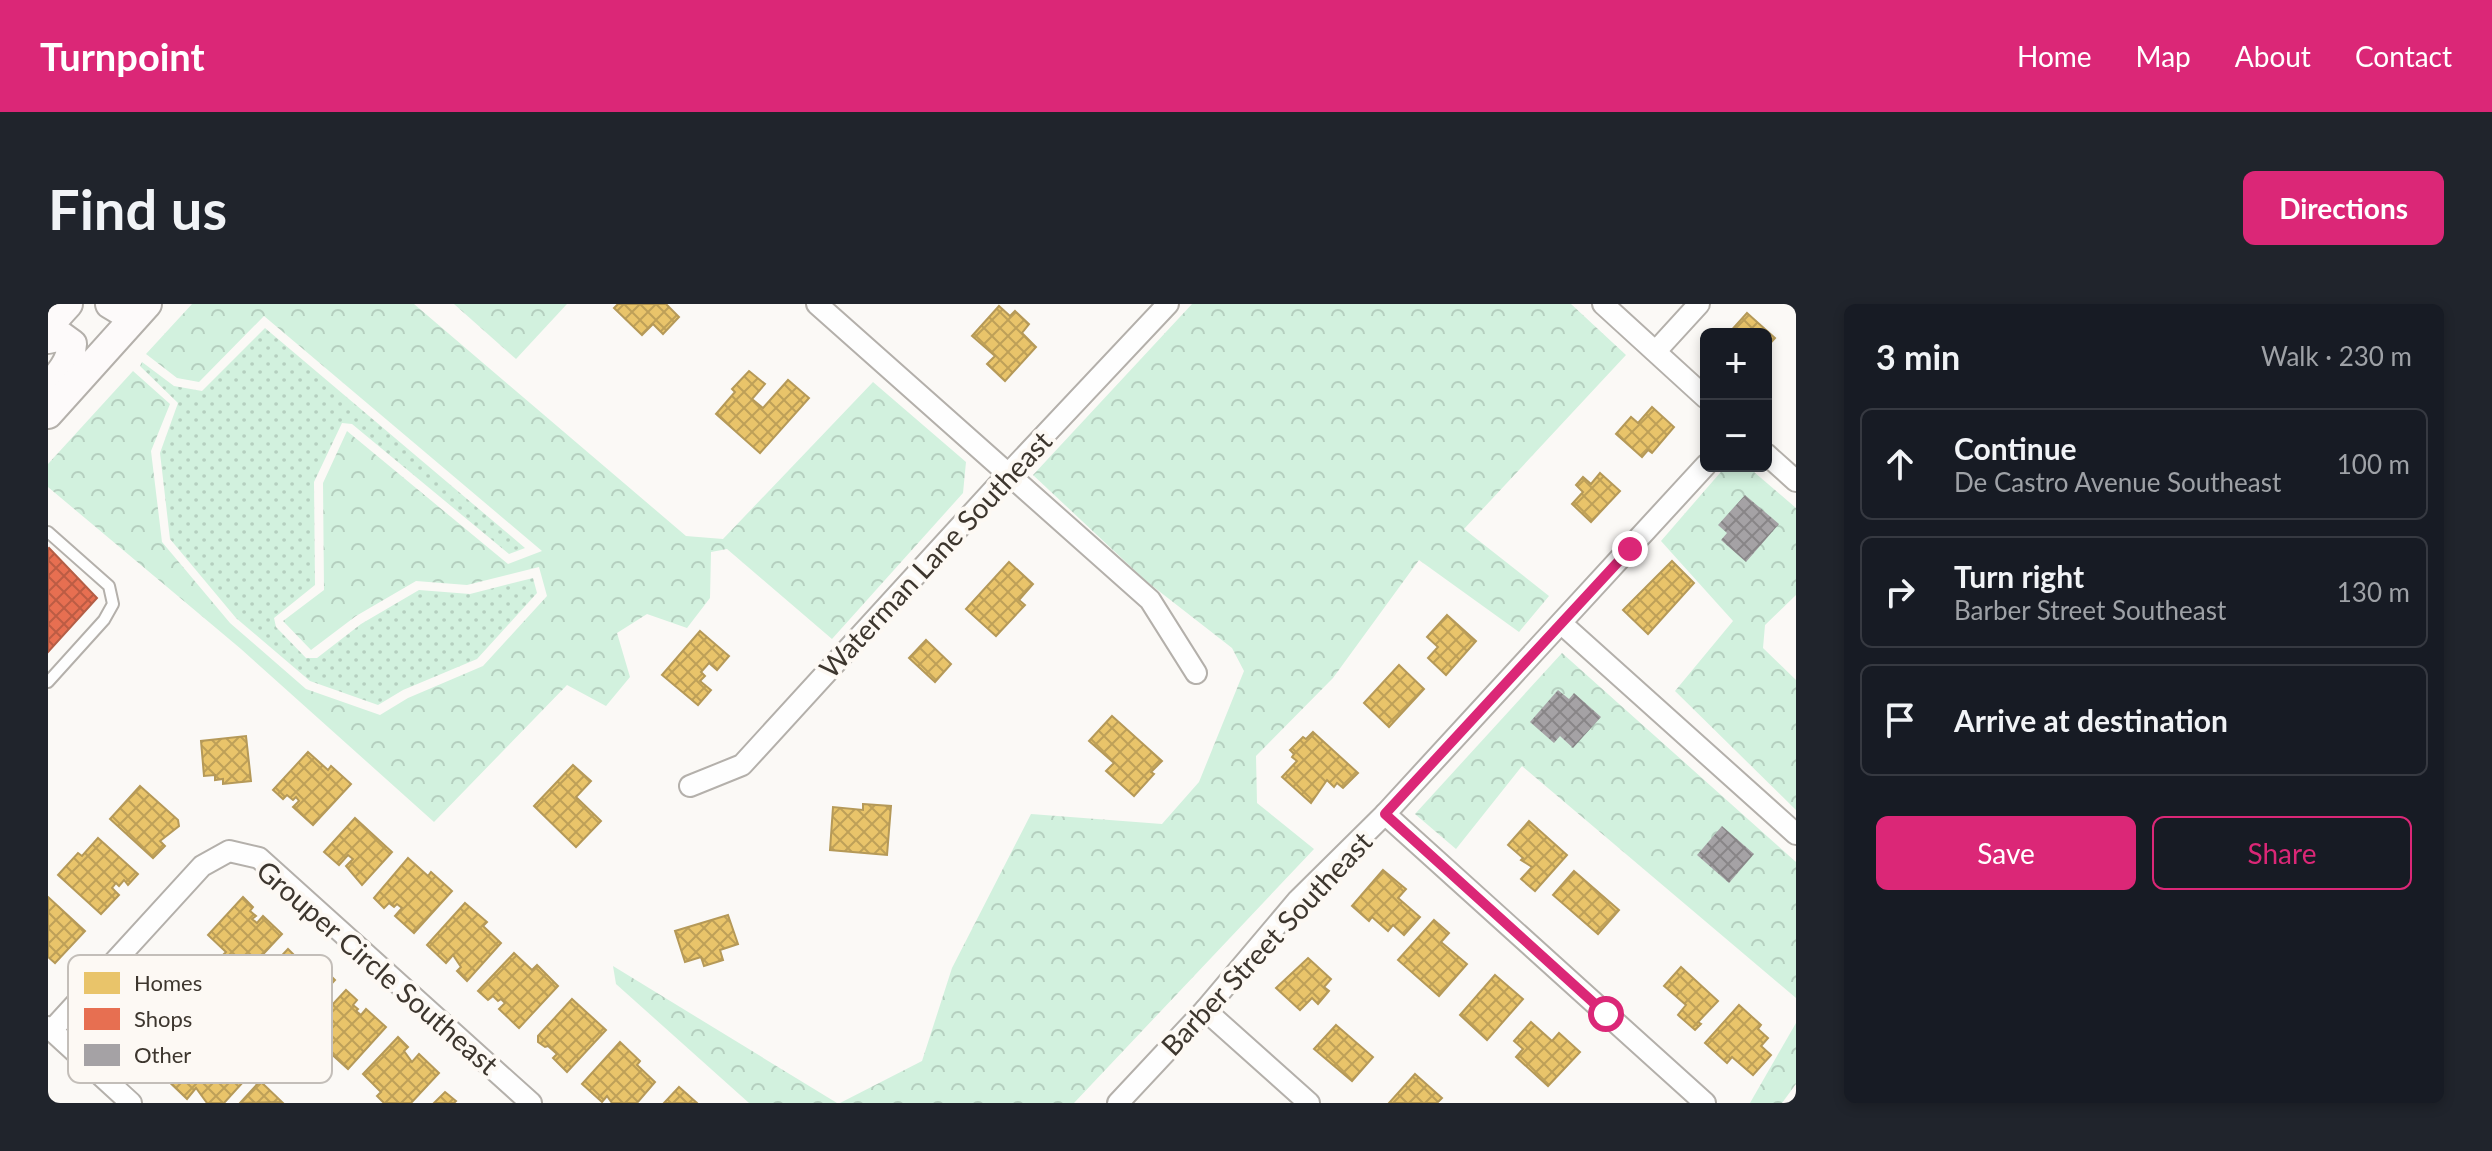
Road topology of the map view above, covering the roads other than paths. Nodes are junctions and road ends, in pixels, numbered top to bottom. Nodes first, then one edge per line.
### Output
1 (68, 304) edge
2 (110, 304) edge
3 (133, 304) edge
4 (147, 304) edge
5 (817, 304) edge
6 (1168, 304) edge
7 (1603, 304) edge
8 (1699, 304) edge
9 (48, 326) edge
10 (48, 339) edge
11 (1656, 351) junction
12 (48, 387) edge
13 (1700, 392) edge
14 (48, 414) edge
15 (1772, 459) edge
16 (1700, 472) edge
17 (1009, 473) junction
18 (1796, 481) edge
19 (48, 532) edge
20 (1562, 624) junction
21 (1196, 673) dead end
22 (48, 682) edge
23 (690, 786) dead end
24 (1385, 814) junction
25 (1796, 834) edge
26 (119, 955) edge
27 (68, 1010) edge
28 (1205, 1010) junction
29 (50, 1029) edge
30 (68, 1045) edge
31 (109, 1083) edge
32 (131, 1103) edge
33 (531, 1103) edge
34 (1118, 1103) edge
35 (1309, 1103) edge
36 (1705, 1103) edge

1 - 9 main road
2 - 3 main road
4 - 14 main road
5 - 17 street
6 - 17 street, Waterman Lane Southeast
7 - 11 street
8 - 11 street
10 - 12 main road
11 - 13 street
15 - 18 street
16 - 20 street, Barber Street Southeast
17 - 21 street
17 - 23 street, Waterman Lane Southeast
19 - 22 lane
20 - 24 street, Barber Street Southeast
20 - 25 street
24 - 28 street, Barber Street Southeast
24 - 36 street
26 - 33 street, Grouper Circle Southeast
27 - 29 street, Grouper Circle Southeast
28 - 34 street, Barber Street Southeast
28 - 35 street
29 - 30 street, Grouper Circle Southeast
31 - 32 street, Grouper Circle Southeast

